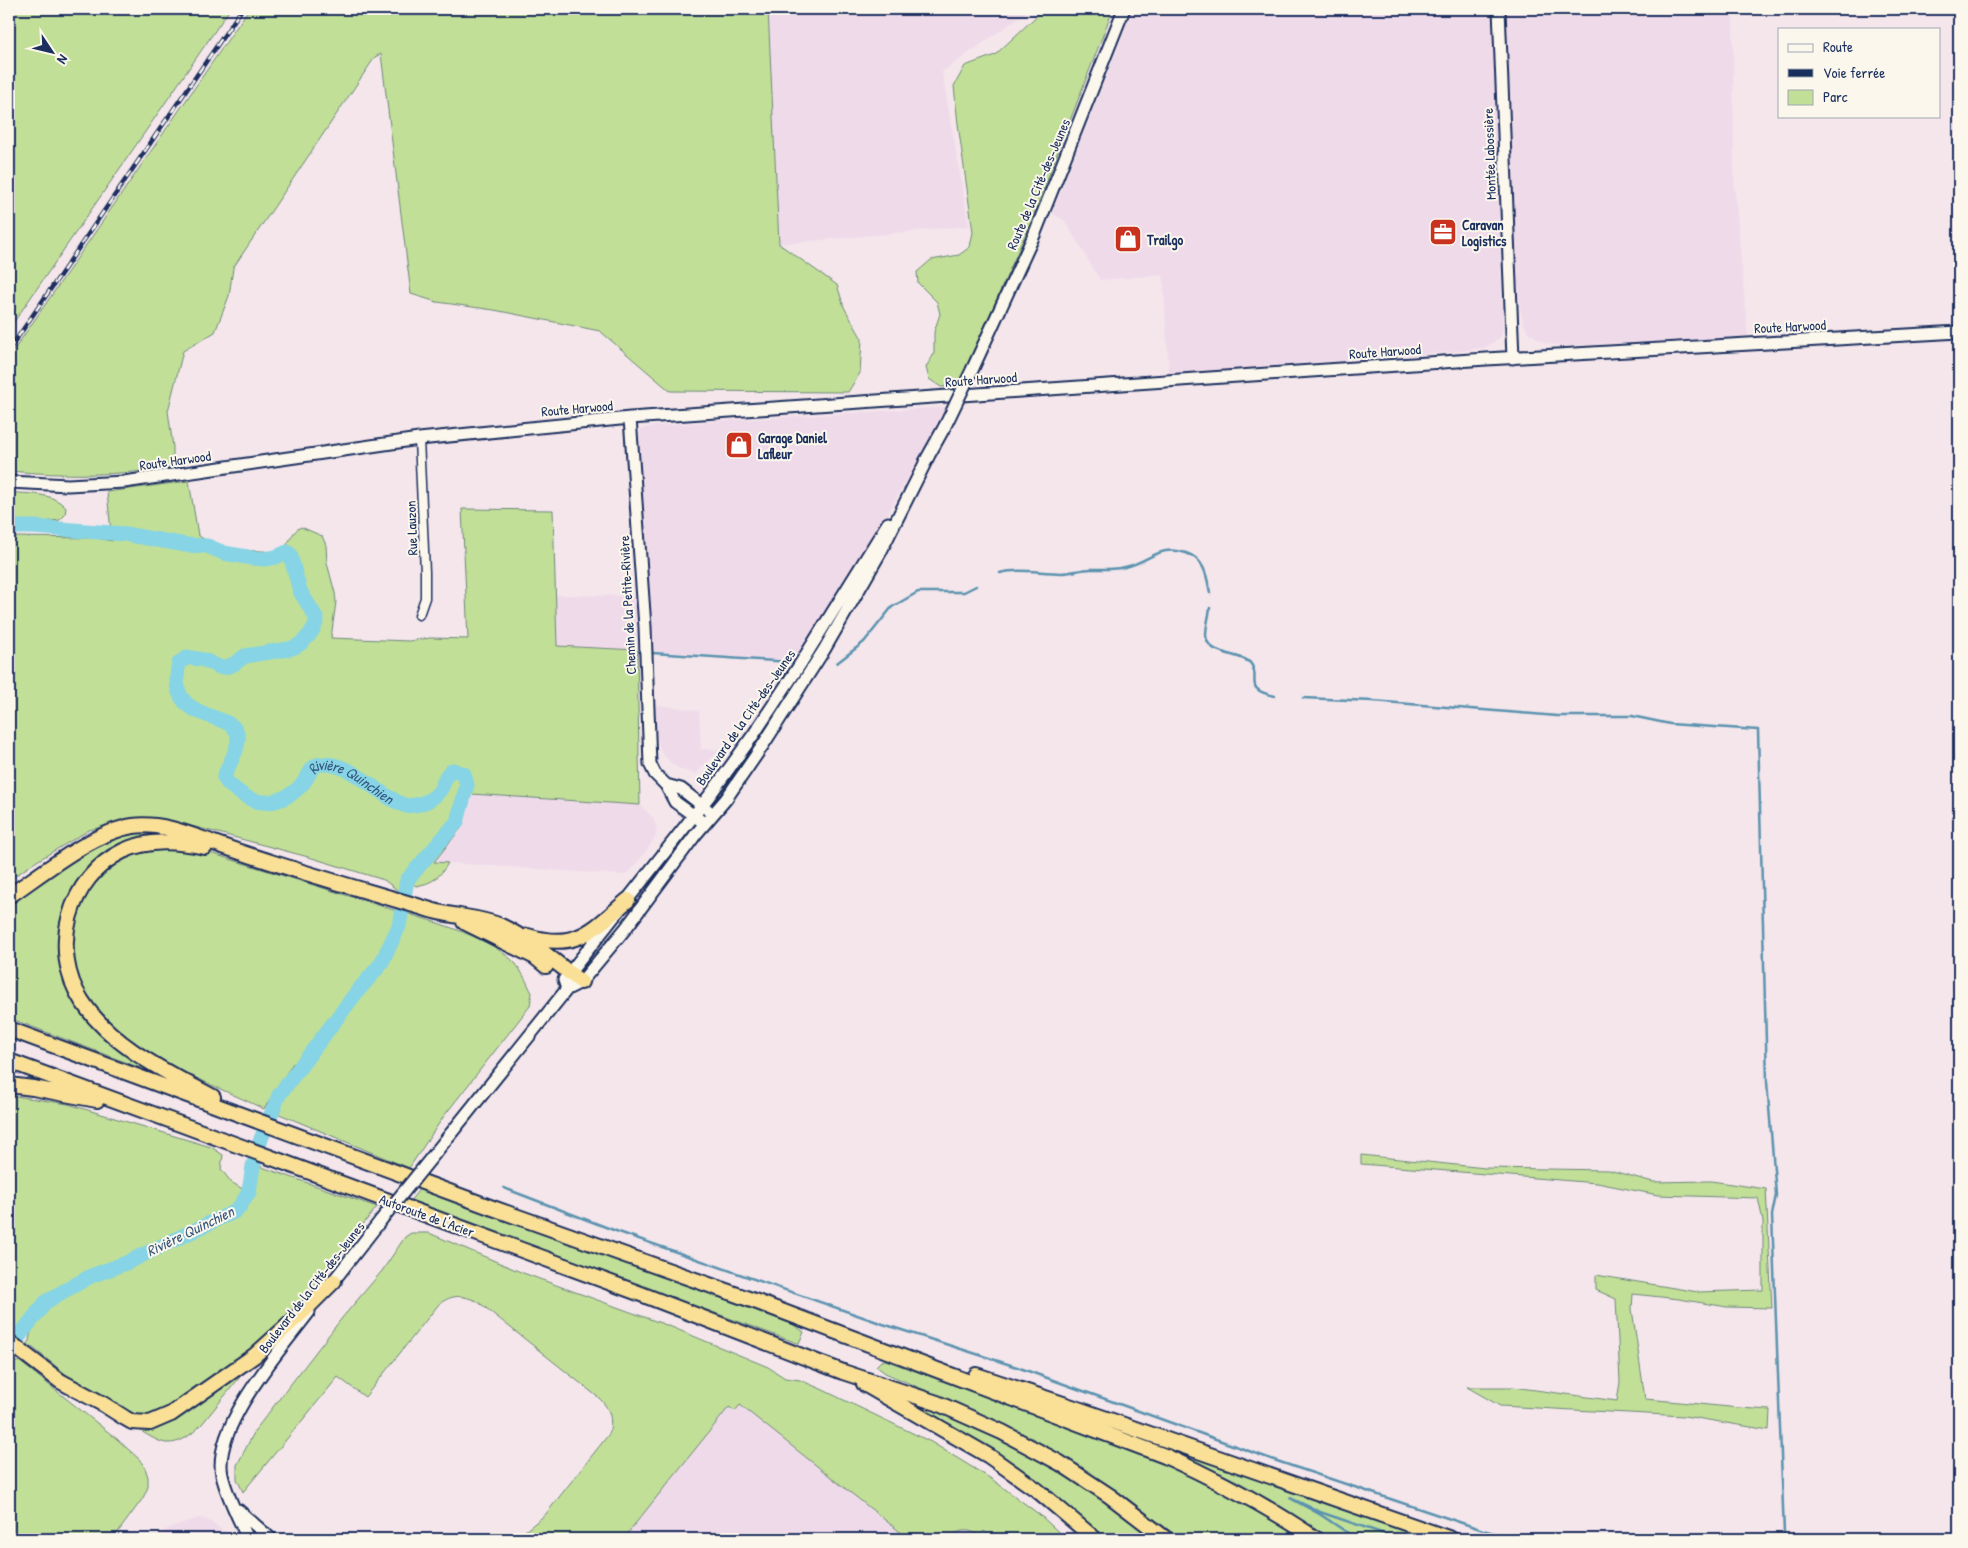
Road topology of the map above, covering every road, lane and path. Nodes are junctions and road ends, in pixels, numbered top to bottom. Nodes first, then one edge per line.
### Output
1 (1124, 9) edge
2 (1499, 9) edge
3 (1959, 332) edge
4 (1512, 358) junction
5 (973, 368) joint
6 (630, 418) junction
7 (419, 439) junction
8 (929, 455) junction
9 (9, 482) edge
10 (419, 615) dead end
11 (666, 786) junction
12 (702, 805) junction
13 (713, 814) junction
14 (694, 816) junction
15 (705, 824) junction
16 (250, 856) junction
17 (9, 896) edge
18 (628, 900) junction
19 (452, 916) junction
20 (510, 930) junction
21 (567, 981) junction
22 (581, 982) joint
23 (9, 1029) edge
24 (9, 1061) edge
25 (9, 1085) edge
26 (134, 1107) junction
27 (256, 1120) junction
28 (334, 1280) junction
29 (760, 1303) junction
30 (9, 1342) edge
31 (843, 1372) junction
32 (233, 1505) junction
33 (248, 1539) edge
34 (271, 1539) edge
35 (1095, 1539) edge
36 (1166, 1539) edge
37 (1316, 1539) edge
38 (1451, 1539) edge

1 - 5 main road, Route de la Cité-des-Jeunes
2 - 4 main road, Montée Labossière
3 - 4 main road, Route Harwood
4 - 6 main road, Route Harwood
5 - 8 main road, Boulevard de la Cité-des-Jeunes, bridge
6 - 7 main road, Route Harwood
6 - 11 main road, Chemin de la Petite-Rivière
7 - 9 main road, Route Harwood
7 - 10 street, Rue Lauzon
8 - 12 main road, Boulevard de la Cité-des-Jeunes
8 - 13 main road, Boulevard de la Cité-des-Jeunes
11 - 12 main road
11 - 14 main road, Chemin de la Petite-Rivière
12 - 13 main road
12 - 14 main road, Boulevard de la Cité-des-Jeunes
13 - 15 main road, Boulevard de la Cité-des-Jeunes
14 - 15 main road, Chemin de la Petite-Rivière
14 - 18 main road, Boulevard de la Cité-des-Jeunes
15 - 22 main road, Boulevard de la Cité-des-Jeunes
16 - 17 highway
16 - 19 highway
16 - 27 highway
18 - 20 highway
18 - 21 main road, Boulevard de la Cité-des-Jeunes
19 - 20 highway
19 - 21 highway
20 - 21 highway
21 - 22 highway
21 - 28 main road, Boulevard de la Cité-des-Jeunes, bridge
23 - 27 highway
24 - 26 highway, Autoroute de l'Acier
25 - 26 highway
26 - 31 highway, Autoroute de l'Acier
27 - 29 highway
28 - 30 highway
28 - 32 main road, Boulevard de la Cité-des-Jeunes
29 - 37 highway
29 - 38 highway
31 - 35 highway
31 - 36 highway
32 - 33 main road, Boulevard de la Cité-des-Jeunes
32 - 34 main road

